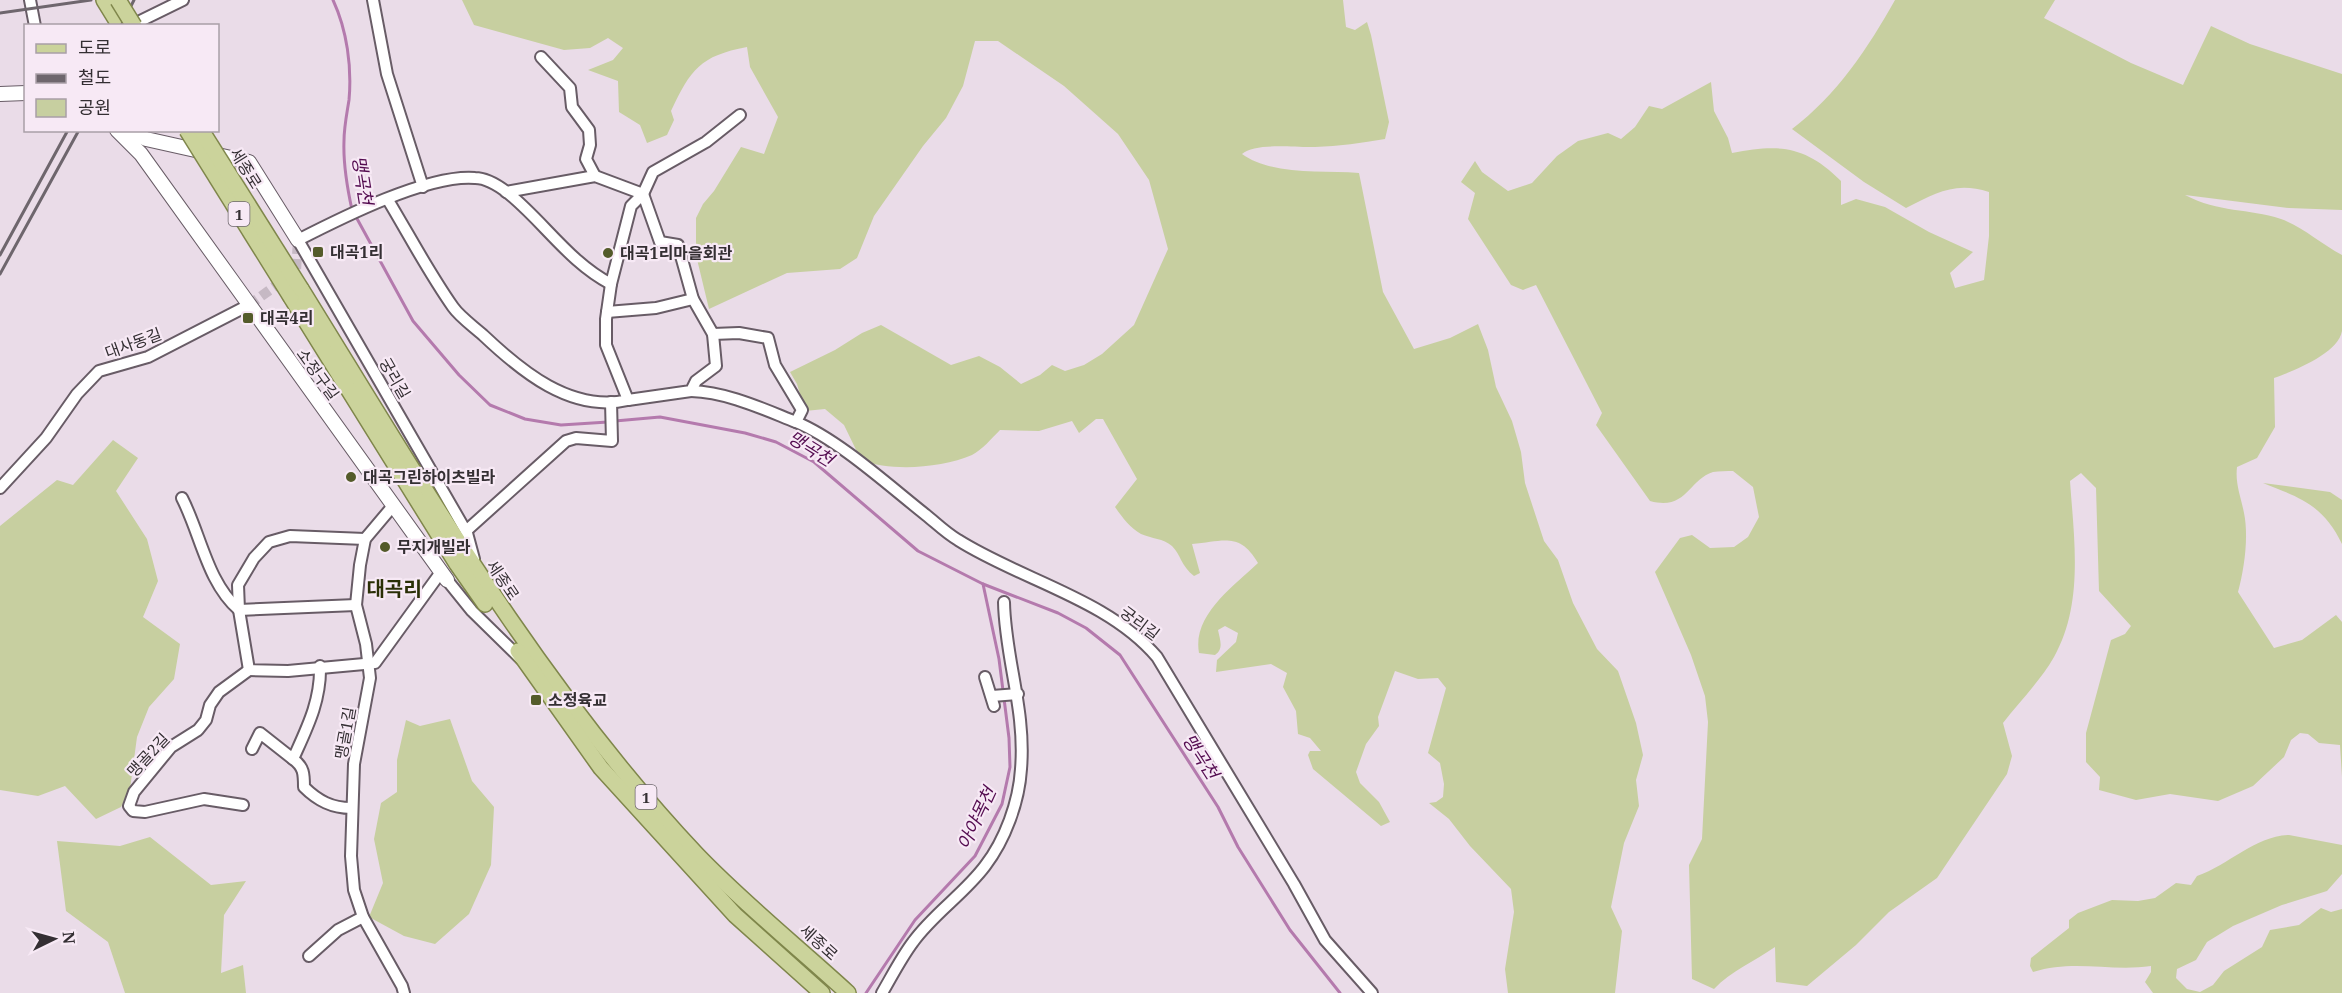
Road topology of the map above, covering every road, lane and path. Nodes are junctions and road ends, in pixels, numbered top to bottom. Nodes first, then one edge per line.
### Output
1 (30, 0) edge
2 (104, 0) edge
3 (118, 0) edge
4 (183, 0) edge
5 (373, 0) edge
6 (35, 24) edge
7 (119, 24) edge
8 (131, 24) edge
9 (136, 24) edge
10 (542, 57) dead end
11 (24, 93) edge
12 (0, 94) edge
13 (740, 115) dead end
14 (119, 132) edge
15 (131, 132) edge
16 (188, 132) edge
17 (202, 132) edge
18 (595, 176) junction
19 (423, 187) junction
20 (506, 192) junction
21 (643, 194) junction
22 (383, 202) junction
23 (298, 240) junction
24 (611, 284) junction
25 (296, 293) junction
26 (693, 299) junction
27 (249, 305) junction
28 (607, 312) junction
29 (713, 334) junction
30 (691, 391) junction
31 (628, 400) junction
32 (611, 402) junction
33 (796, 422) junction
34 (0, 488) edge
35 (182, 498) dead end
36 (392, 507) junction
37 (466, 531) junction
38 (365, 539) junction
39 (477, 573) junction
40 (444, 576) junction
41 (1004, 602) dead end
42 (356, 605) junction
43 (239, 610) junction
44 (368, 664) junction
45 (320, 666) junction
46 (529, 667) junction
47 (249, 670) junction
48 (985, 677) dead end
49 (1018, 694) junction
50 (252, 749) dead end
51 (293, 759) junction
52 (243, 805) dead end
53 (351, 808) junction
54 (363, 917) junction
55 (309, 956) dead end
56 (404, 993) edge
57 (822, 993) edge
58 (848, 993) edge
59 (882, 993) edge
60 (1372, 993) edge

1 - 6 street
2 - 7 main road
3 - 8 main road, bridge
4 - 9 street
5 - 19 street
10 - 18 street
11 - 12 street
13 - 21 street
14 - 27 street, 소정구길
15 - 23 street
16 - 25 main road, 세종로 / 1, bridge
17 - 25 main road, 세종로 / 1, bridge
18 - 20 street
18 - 21 street
19 - 20 street
19 - 22 street
20 - 24 street
21 - 24 street
21 - 26 street
22 - 23 street
22 - 32 street, 궁리길
23 - 37 street, 궁리길
24 - 28 street
25 - 39 main road, 세종로 / 1
25 - 46 main road, 세종로 / 1
26 - 28 street
26 - 29 street
27 - 34 street, 대사동길
27 - 36 street, 소정구길
28 - 31 street
29 - 30 street
29 - 33 street
30 - 31 street, 궁리길
30 - 33 street, 궁리길
31 - 32 street, 궁리길
32 - 37 street
33 - 60 street, 궁리길
35 - 43 street
36 - 38 street
36 - 40 street, 소정구길
37 - 39 street, 궁리길
38 - 42 street, 맹골1길
38 - 43 street
39 - 58 main road, 세종로 / 1
40 - 44 street
40 - 46 street
41 - 49 street
42 - 43 street
42 - 44 street, 맹골1길
43 - 47 street
44 - 45 street
44 - 53 street, 맹골1길
45 - 47 street
45 - 51 street, 맹골1길
46 - 57 main road, 세종로 / 1
47 - 52 street, 맹골2길
48 - 49 street
49 - 59 street
50 - 51 street
51 - 53 street
53 - 54 street, 맹골1길
54 - 55 street
54 - 56 street, 맹골1길

